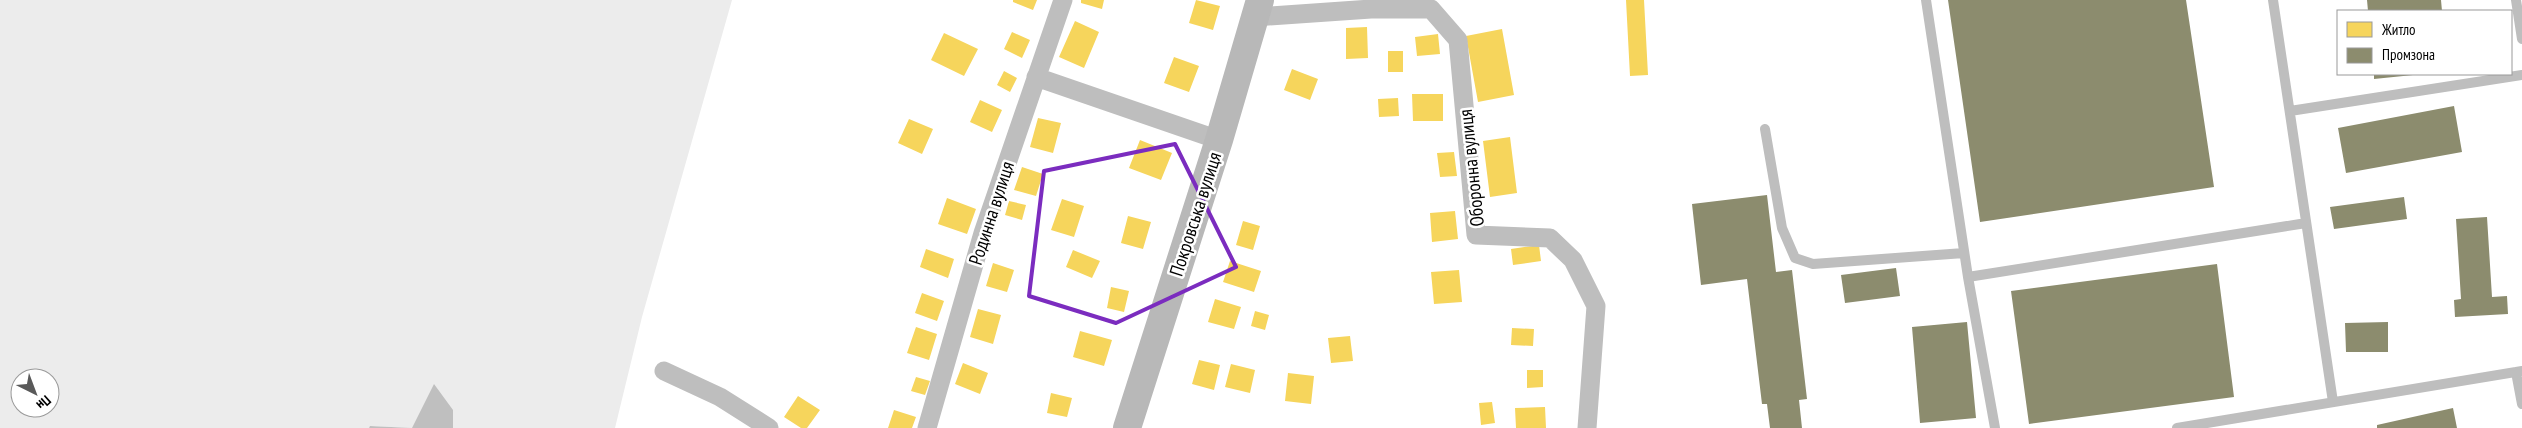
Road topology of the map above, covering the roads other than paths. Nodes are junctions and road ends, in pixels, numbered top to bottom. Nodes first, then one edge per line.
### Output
1 (1063, 0) edge
2 (1926, 0) edge
3 (2273, 0) edge
4 (2516, 0) edge
5 (1258, 8) edge
6 (2522, 39) edge
7 (2522, 75) edge
8 (1036, 78) junction
9 (2290, 111) junction
10 (1765, 130) dead end
11 (1219, 140) junction
12 (2306, 223) junction
13 (1964, 253) junction
14 (1968, 277) junction
15 (664, 371) dead end
16 (2519, 371) edge
17 (2334, 402) junction
18 (2522, 404) edge
19 (769, 428) edge
20 (927, 428) edge
21 (1127, 428) edge
22 (1587, 428) edge
23 (1995, 428) edge
24 (2177, 428) edge

1 - 8 street, Родинна вулиця
2 - 13 lane
3 - 9 lane
4 - 6 lane
5 - 11 street, Покровська вулиця
5 - 22 street, Оборонна вулиця
7 - 9 lane
8 - 11 street
8 - 20 street, Родинна вулиця
9 - 12 lane
10 - 13 lane
11 - 21 street, Покровська вулиця
12 - 14 lane
12 - 17 lane
13 - 14 lane
14 - 23 lane
15 - 19 street
16 - 17 lane
16 - 18 lane
17 - 24 lane

